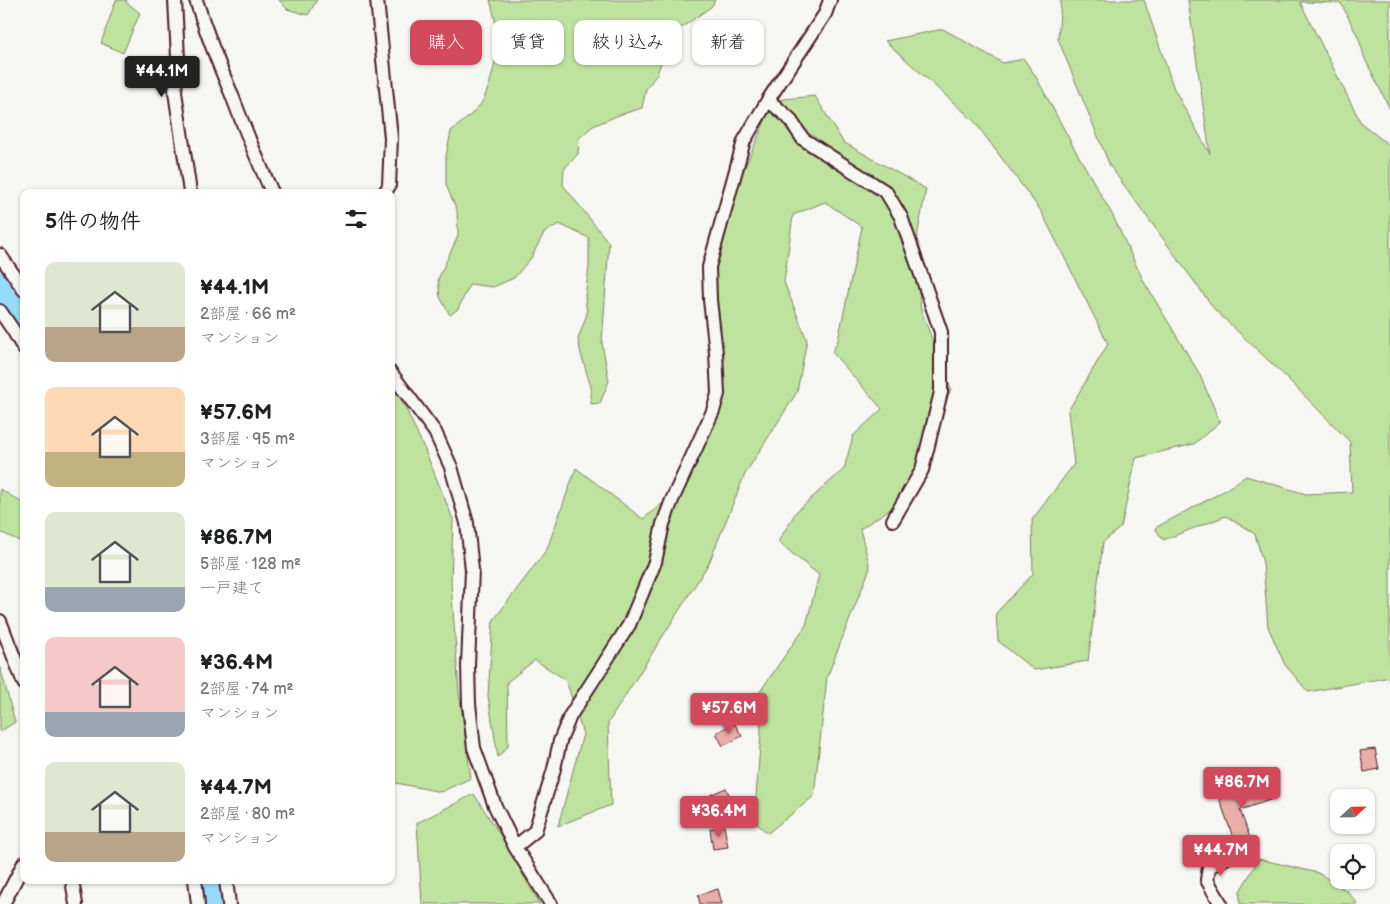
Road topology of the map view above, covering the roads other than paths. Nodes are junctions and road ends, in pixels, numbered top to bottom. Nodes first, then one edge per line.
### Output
1 (174, 0) edge
2 (196, 0) edge
3 (377, 0) edge
4 (830, 0) edge
5 (768, 100) junction
6 (190, 189) edge
7 (271, 189) edge
8 (387, 189) edge
9 (0, 255) edge
10 (20, 284) edge
11 (0, 311) edge
12 (20, 342) edge
13 (395, 378) edge
14 (893, 520) dead end
15 (0, 621) edge
16 (20, 673) edge
17 (515, 847) junction
18 (1234, 853) dead end
19 (20, 871) edge
20 (73, 884) edge
21 (195, 884) edge
22 (226, 884) edge
23 (3, 904) edge
24 (76, 904) edge
25 (198, 904) edge
26 (229, 904) edge
27 (551, 904) edge
28 (1221, 904) edge

1 - 6 street
2 - 7 street
3 - 8 street
4 - 5 street
5 - 14 street
5 - 17 street
9 - 10 street
11 - 12 street
13 - 17 street
15 - 16 street
17 - 27 street
18 - 28 street
19 - 23 street
20 - 24 street
21 - 25 street
22 - 26 street

